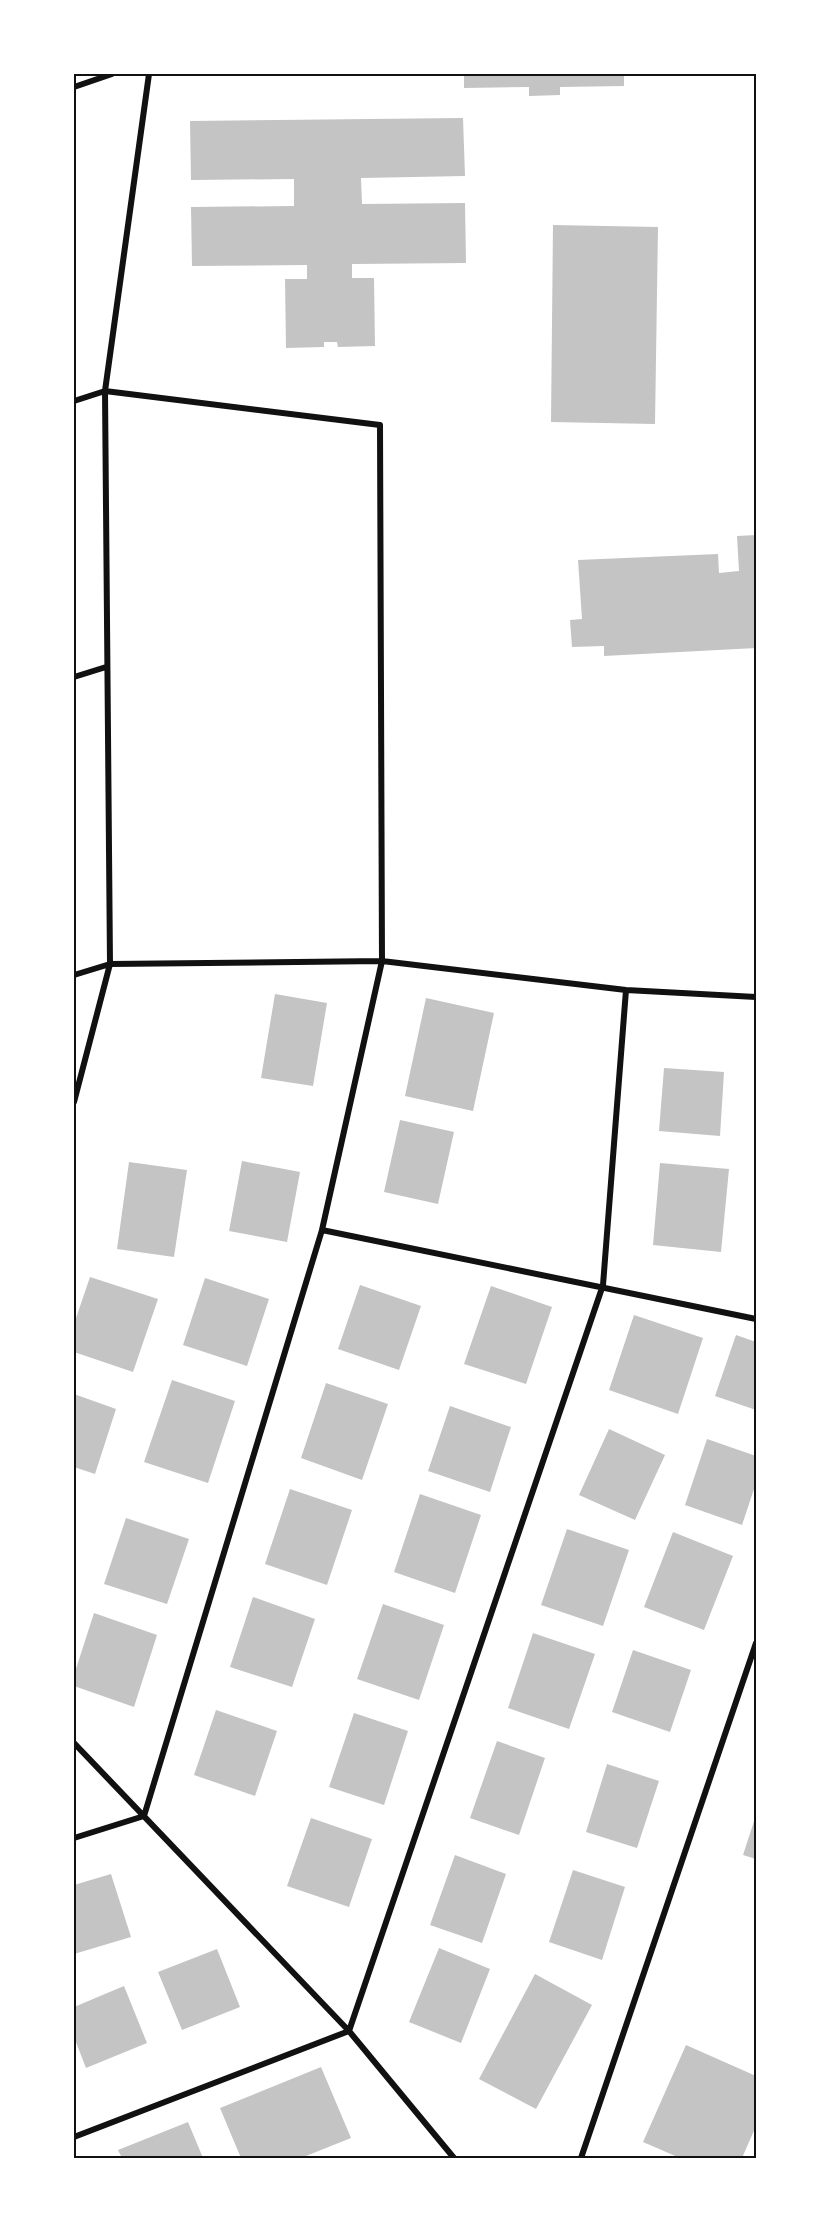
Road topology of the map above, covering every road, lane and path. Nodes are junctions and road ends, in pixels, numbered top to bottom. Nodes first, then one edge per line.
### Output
1 (112, 74) edge
2 (149, 74) edge
3 (74, 87) edge
4 (105, 391) junction
5 (74, 401) edge
6 (106, 667) junction
7 (74, 677) edge
8 (382, 961) junction
9 (110, 964) junction
10 (74, 975) edge
11 (626, 990) junction
12 (756, 997) edge
13 (74, 1102) edge
14 (322, 1230) junction
15 (603, 1285) junction
16 (756, 1319) edge
17 (756, 1643) edge
18 (74, 1743) edge
19 (144, 1816) junction
20 (74, 1838) edge
21 (349, 2031) junction
22 (74, 2137) edge
23 (454, 2158) edge
24 (581, 2158) edge

1 - 3 street
2 - 4 street
4 - 5 street
4 - 6 street
4 - 8 street
6 - 7 street
6 - 9 street
8 - 9 street
8 - 11 street
8 - 14 street
9 - 10 street
9 - 13 street
11 - 12 street
11 - 15 street
14 - 15 street
14 - 19 street
15 - 16 street
15 - 21 street
17 - 24 street
18 - 19 street
19 - 20 street
19 - 21 street
21 - 22 street
21 - 23 street

